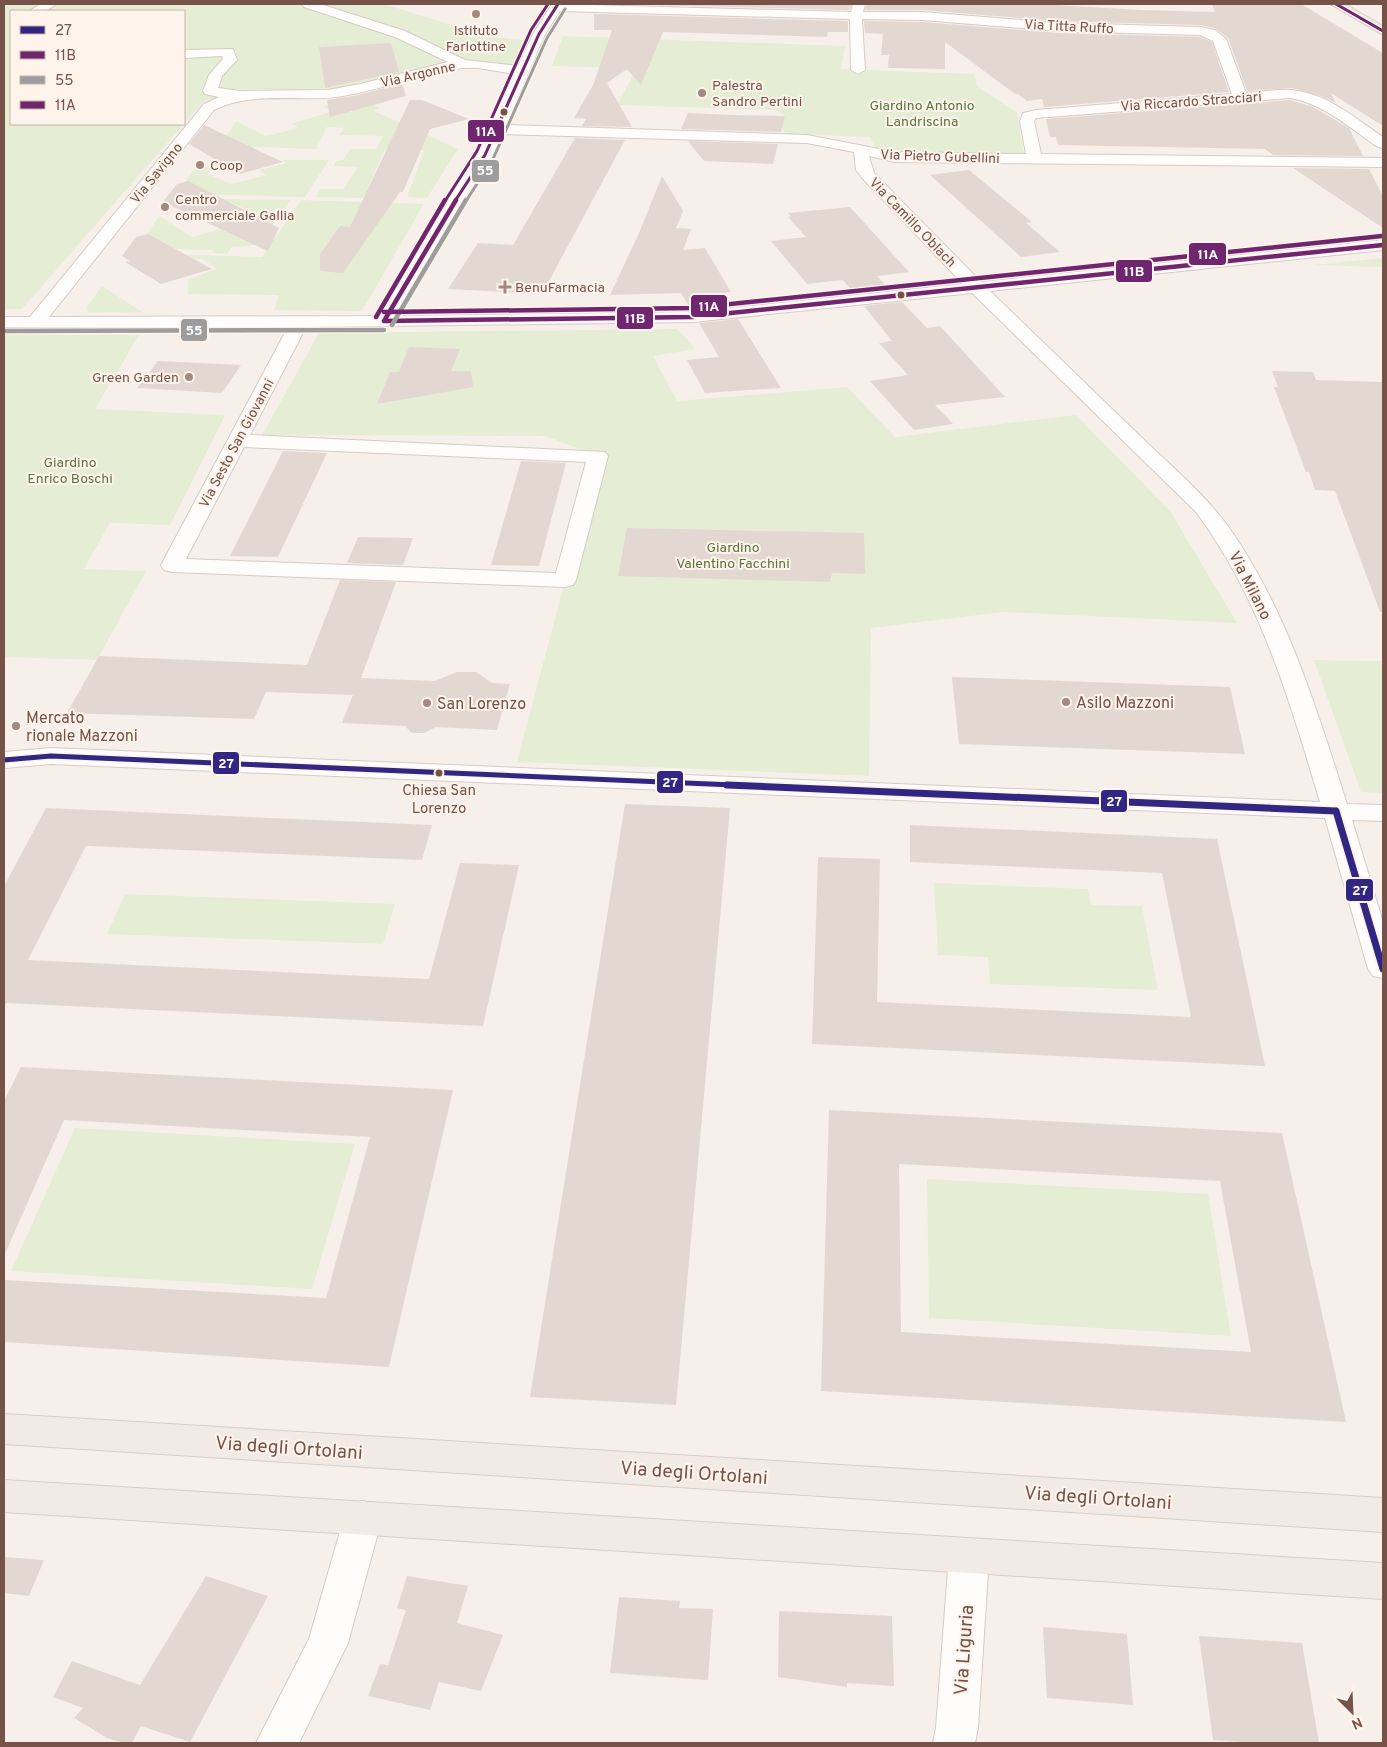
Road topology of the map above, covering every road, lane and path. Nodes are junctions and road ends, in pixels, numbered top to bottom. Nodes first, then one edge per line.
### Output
1 (51, 4) edge
2 (308, 4) edge
3 (1336, 4) edge
4 (1358, 4) edge
5 (556, 5) edge
6 (858, 9) edge
7 (37, 10) edge
8 (1383, 18) edge
9 (1383, 31) edge
10 (185, 54) edge
11 (463, 64) junction
12 (858, 70) dead end
13 (200, 71) dead end
14 (524, 71) junction
15 (216, 74) junction
16 (237, 95) junction
17 (314, 95) joint
18 (1240, 97) junction
19 (498, 130) junction
20 (1383, 144) edge
21 (861, 150) junction
22 (1034, 158) junction
23 (1383, 163) edge
24 (1383, 245) edge
25 (1289, 255) junction
26 (1310, 272) dead end
27 (978, 288) junction
28 (300, 321) junction
29 (384, 321) junction
30 (4, 322) edge
31 (36, 322) junction
32 (238, 441) junction
33 (4, 760) edge
34 (1336, 811) junction
35 (1383, 813) edge
36 (1383, 969) edge
37 (4, 1429) edge
38 (4, 1496) edge
39 (1383, 1515) edge
40 (363, 1518) junction
41 (969, 1556) junction
42 (1383, 1581) edge
43 (277, 1743) edge
44 (954, 1743) edge

1 - 7 street
2 - 11 street
3 - 9 main road
4 - 8 main road
5 - 6 street, Via Titta Ruffo
5 - 14 street
6 - 12 street
6 - 18 street, Via Titta Ruffo
10 - 15 street
11 - 14 street, Via Argonne
11 - 17 street, Via Argonne
13 - 15 street
14 - 19 street
15 - 16 street
16 - 17 street, Via Savigno
16 - 31 street, Via Savigno
18 - 20 street, Via Riccardo Stracciari
18 - 22 street, Via Riccardo Stracciari
19 - 21 street, Via Pietro Gubellini
19 - 29 street
21 - 22 street, Via Pietro Gubellini
21 - 27 street, Via Camillo Oblach
22 - 23 street, Via Pietro Gubellini
24 - 25 street
25 - 26 street
25 - 27 street
27 - 29 street
27 - 34 street, Via Milano
28 - 29 street
28 - 31 street
28 - 32 street, Via Sesto San Giovanni
30 - 31 street
32 - 32 street, Via Sesto San Giovanni
33 - 34 street
34 - 35 street
34 - 36 street, Via Milano
37 - 39 main road, Via degli Ortolani
38 - 40 main road
40 - 41 main road
40 - 43 street
41 - 42 main road
41 - 44 street, Via Liguria

